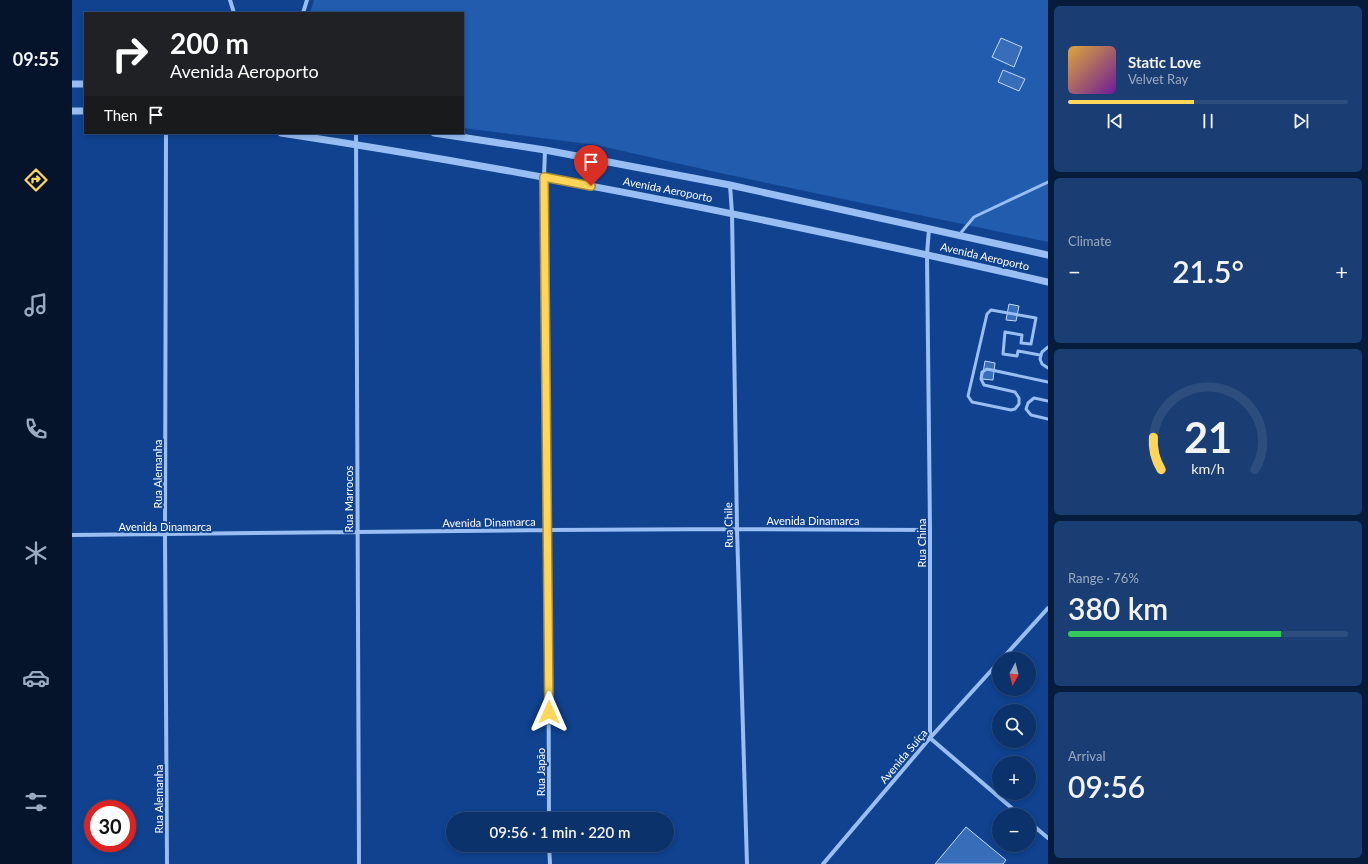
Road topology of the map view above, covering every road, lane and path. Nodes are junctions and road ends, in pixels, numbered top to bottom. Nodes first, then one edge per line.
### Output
1 (230, 0) edge
2 (307, 0) edge
3 (234, 12) edge
4 (303, 12) edge
5 (72, 84) edge
6 (84, 84) edge
7 (72, 111) edge
8 (84, 111) edge
9 (166, 134) edge
10 (288, 134) edge
11 (356, 134) edge
12 (441, 134) edge
13 (356, 144) junction
14 (545, 150) junction
15 (544, 177) junction
16 (1048, 182) edge
17 (730, 185) junction
18 (732, 213) junction
19 (929, 228) junction
20 (958, 236) junction
21 (927, 254) junction
22 (1048, 255) edge
23 (1048, 282) edge
24 (1048, 347) edge
25 (1040, 355) junction
26 (1048, 368) edge
27 (1048, 382) edge
28 (1048, 401) edge
29 (1048, 419) edge
30 (737, 529) junction
31 (548, 530) junction
32 (930, 530) junction
33 (357, 533) junction
34 (72, 535) edge
35 (165, 535) junction
36 (1048, 608) edge
37 (1008, 652) edge
38 (992, 670) edge
39 (930, 738) junction
40 (1012, 808) edge
41 (549, 812) edge
42 (1036, 828) edge
43 (1048, 838) edge
44 (550, 852) edge
45 (167, 864) edge
46 (359, 864) edge
47 (550, 864) edge
48 (747, 864) edge
49 (823, 864) edge

1 - 3 street
2 - 4 street
5 - 6 street
7 - 8 street
9 - 35 street, Rua Alemanha
10 - 13 street, Avenida Aeroporto
11 - 13 street, Rua Marrocos
12 - 14 street, Avenida Aeroporto
13 - 15 street, Avenida Aeroporto
13 - 33 street, Rua Marrocos
14 - 15 street, Rua Japão
14 - 17 street, Avenida Aeroporto
15 - 18 street, Avenida Aeroporto
15 - 31 street, Rua Japão
16 - 20 lane
17 - 18 street, Rua Chile
17 - 19 street, Avenida Aeroporto
18 - 21 street, Avenida Aeroporto
18 - 30 street, Rua Chile
19 - 20 street, Avenida Aeroporto
19 - 21 street, Rua China
20 - 22 street, Avenida Aeroporto
21 - 23 street, Avenida Aeroporto
21 - 32 street, Rua China
24 - 25 lane
25 - 26 lane
25 - 27 lane
28 - 29 lane
30 - 31 street, Avenida Dinamarca
30 - 32 street, Avenida Dinamarca
30 - 48 street, Rua Chile
31 - 33 street, Avenida Dinamarca
31 - 41 street, Rua Japão
32 - 39 street, Rua China
33 - 35 street, Avenida Dinamarca
33 - 46 street, Rua Marrocos
34 - 35 street, Avenida Dinamarca
35 - 45 street, Rua Alemanha
36 - 37 street
38 - 39 street, Avenida Suíça
39 - 40 street
39 - 49 street, Avenida Suíça
42 - 43 street
44 - 47 street

